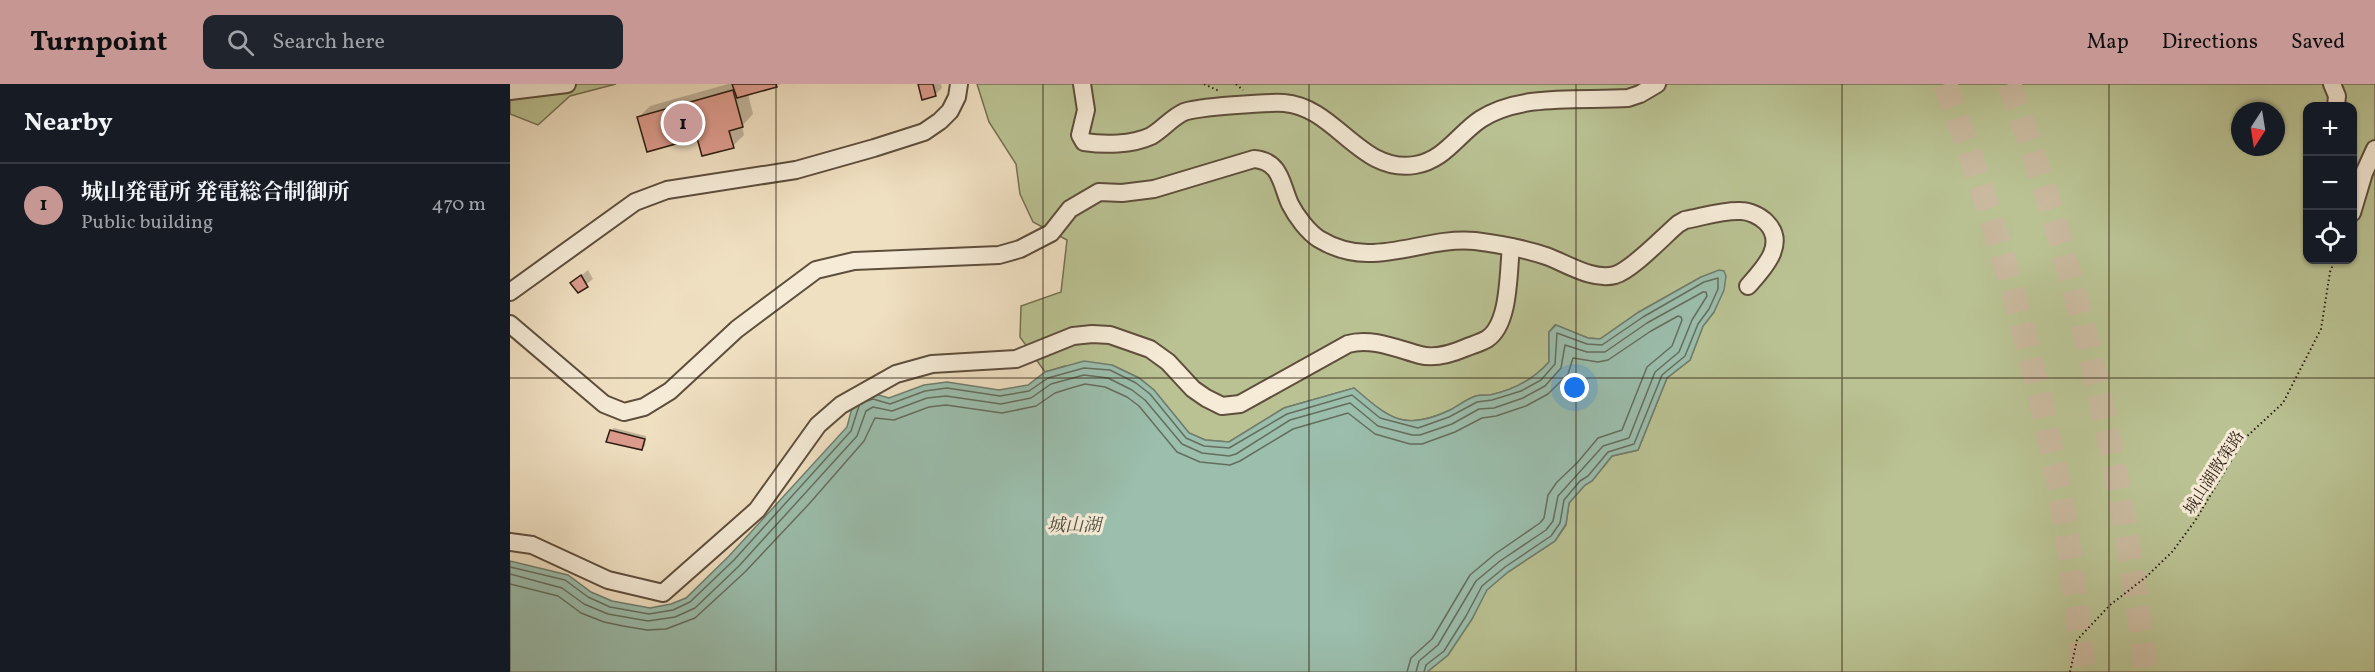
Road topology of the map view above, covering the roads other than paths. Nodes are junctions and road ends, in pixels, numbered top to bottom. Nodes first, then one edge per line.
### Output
1 (567, 84) edge
2 (959, 84) edge
3 (1082, 84) edge
4 (1657, 84) edge
5 (2331, 84) edge
6 (510, 91) edge
7 (2336, 102) edge
8 (2375, 149) edge
9 (2353, 210) edge
10 (1511, 247) junction
11 (1748, 286) dead end
12 (510, 292) edge
13 (510, 324) edge
14 (510, 542) edge

1 - 6 lane
2 - 12 lane
3 - 4 lane
5 - 7 lane
8 - 9 lane
10 - 11 lane
10 - 13 lane
10 - 14 lane

